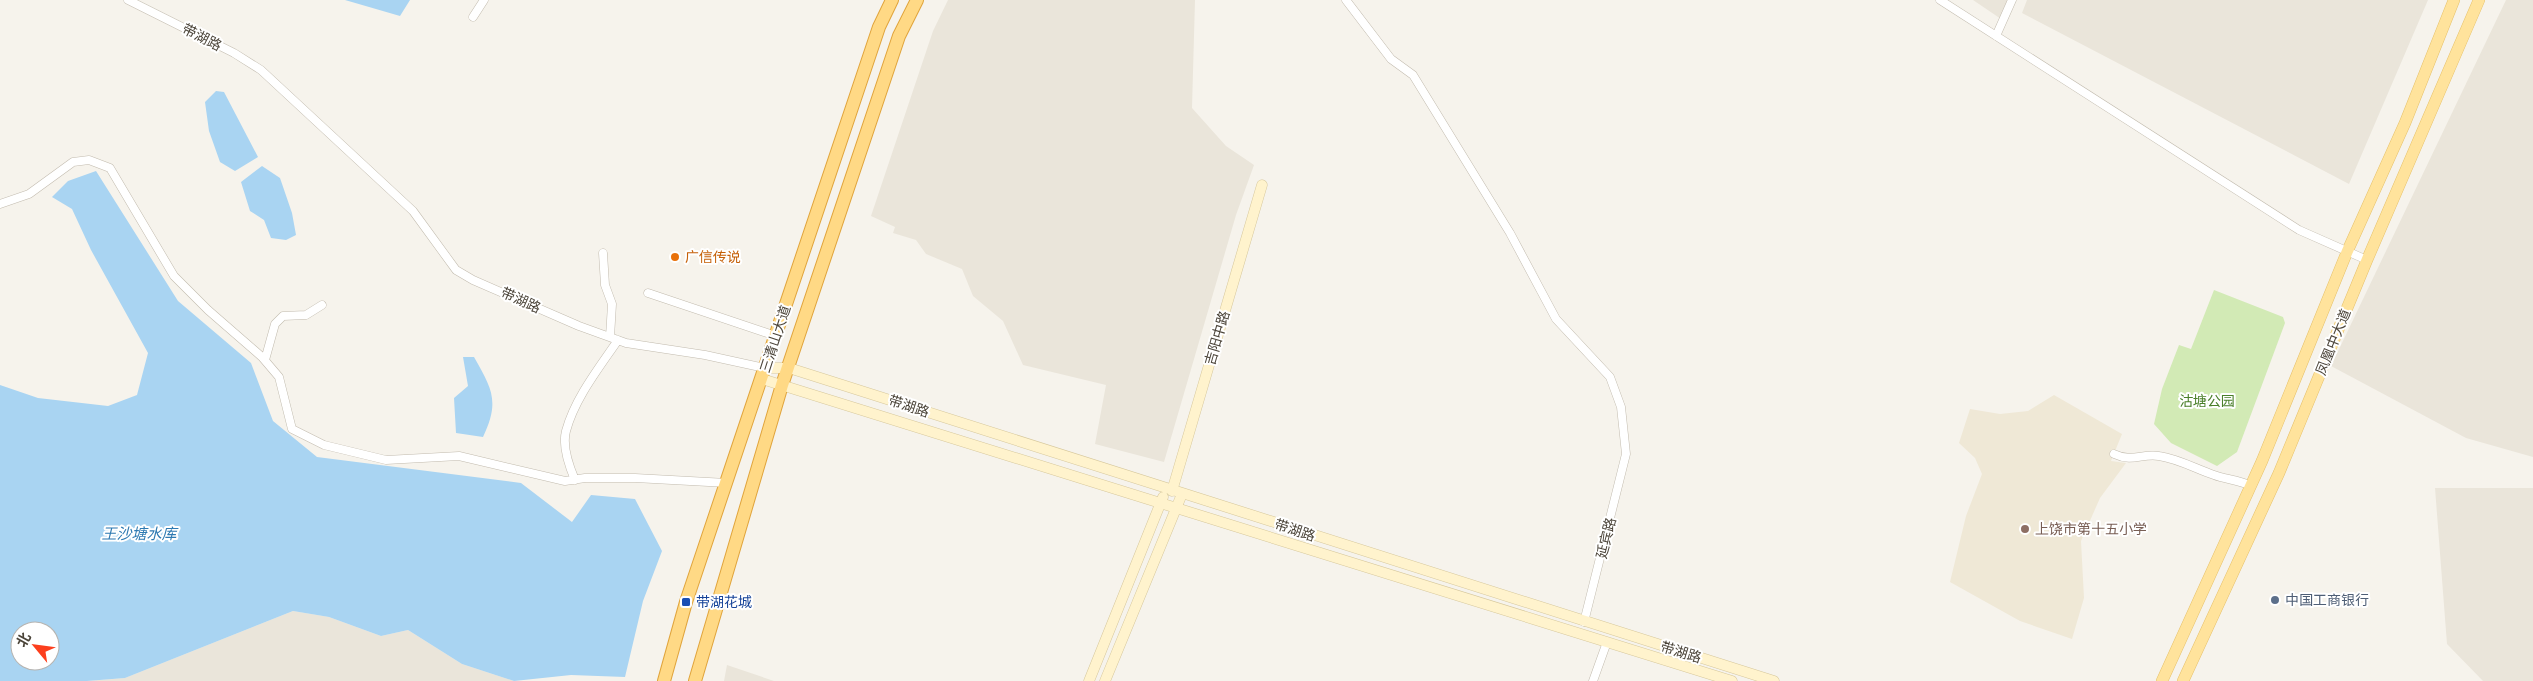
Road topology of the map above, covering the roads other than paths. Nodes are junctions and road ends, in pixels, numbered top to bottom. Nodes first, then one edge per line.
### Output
1 (128, 0) edge
2 (484, 0) edge
3 (892, 0) edge
4 (917, 0) edge
5 (1346, 0) edge
6 (1940, 0) edge
7 (2012, 0) edge
8 (2454, 0) edge
9 (2479, 0) edge
10 (473, 18) dead end
11 (1996, 36) junction
12 (1262, 185) dead end
13 (0, 204) edge
14 (2346, 252) junction
15 (603, 253) dead end
16 (2367, 260) junction
17 (648, 293) dead end
18 (322, 305) dead end
19 (776, 336) junction
20 (614, 338) junction
21 (265, 360) junction
22 (789, 368) junction
23 (764, 374) junction
24 (782, 385) junction
25 (2114, 454) dead end
26 (574, 480) junction
27 (727, 483) junction
28 (2251, 486) junction
29 (1174, 492) junction
30 (1162, 503) junction
31 (1178, 508) junction
32 (1584, 622) junction
33 (1607, 642) junction
34 (664, 681) edge
35 (695, 681) edge
36 (1088, 681) edge
37 (1105, 681) edge
38 (1593, 681) edge
39 (1732, 681) edge
40 (1774, 681) edge
41 (2162, 681) edge
42 (2183, 681) edge

1 - 20 street, 带湖路
2 - 10 street
3 - 19 highway, 三清山大道
4 - 22 highway, 三清山大道
5 - 32 street, 延宾路
6 - 11 street
7 - 11 street
8 - 14 main road, 凤凰中大道
9 - 16 main road, 凤凰中大道
11 - 14 street
12 - 29 main road, 吉阳中路
13 - 21 street
14 - 16 street
14 - 28 main road, 凤凰中大道
15 - 20 street
16 - 42 main road, 凤凰中大道
17 - 19 street
18 - 21 street
19 - 23 highway, 三清山大道
20 - 23 street, 带湖路
20 - 26 street
21 - 26 street
22 - 23 main road, 带湖路
22 - 24 highway, 三清山大道
22 - 29 main road, 带湖路
23 - 24 main road, 带湖路
23 - 27 highway, 三清山大道
24 - 30 main road, 带湖路
24 - 35 highway, 三清山大道
25 - 28 street
26 - 27 street
27 - 34 highway, 三清山大道
28 - 41 main road, 凤凰中大道
29 - 30 main road, 吉阳中路
29 - 31 main road, 吉阳中路
29 - 32 main road, 带湖路
30 - 31 main road, 带湖路
30 - 36 main road, 吉阳中路
31 - 33 main road, 带湖路
31 - 37 main road, 吉阳中路
32 - 40 main road, 带湖路
33 - 38 street
33 - 39 main road, 带湖路

